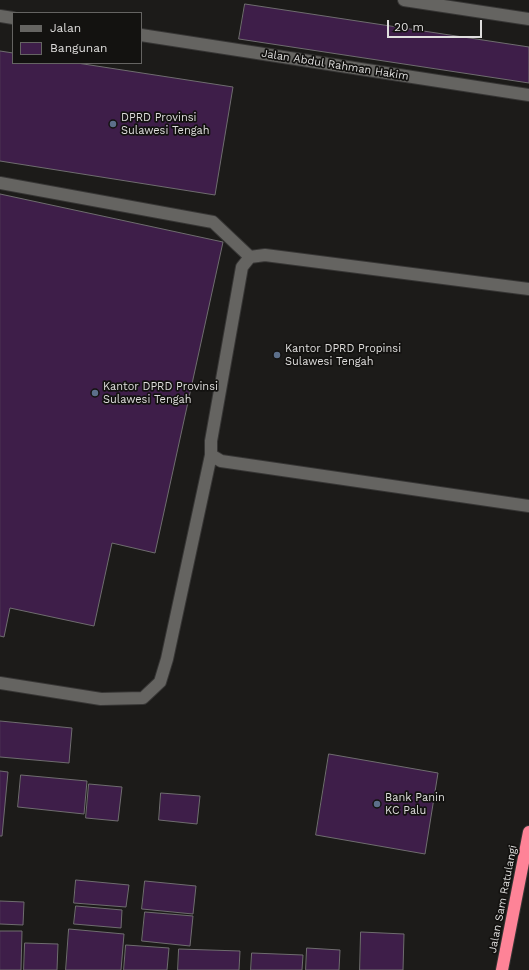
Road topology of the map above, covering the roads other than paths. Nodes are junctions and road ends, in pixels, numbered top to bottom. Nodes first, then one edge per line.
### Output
1 (404, 0) edge
2 (476, 5) edge
3 (0, 16) edge
4 (12, 18) edge
5 (529, 19) edge
6 (142, 35) edge
7 (529, 95) edge
8 (0, 183) edge
9 (250, 257) junction
10 (529, 289) edge
11 (211, 454) junction
12 (529, 506) edge
13 (0, 683) edge
14 (529, 832) edge
15 (502, 970) edge

1 - 2 street
2 - 5 street
3 - 4 street
6 - 7 street, Jalan Abdul Rahman Hakim
8 - 9 street
9 - 10 street
9 - 11 street
11 - 12 street
11 - 13 street
14 - 15 highway, Jalan Sam Ratulangi

